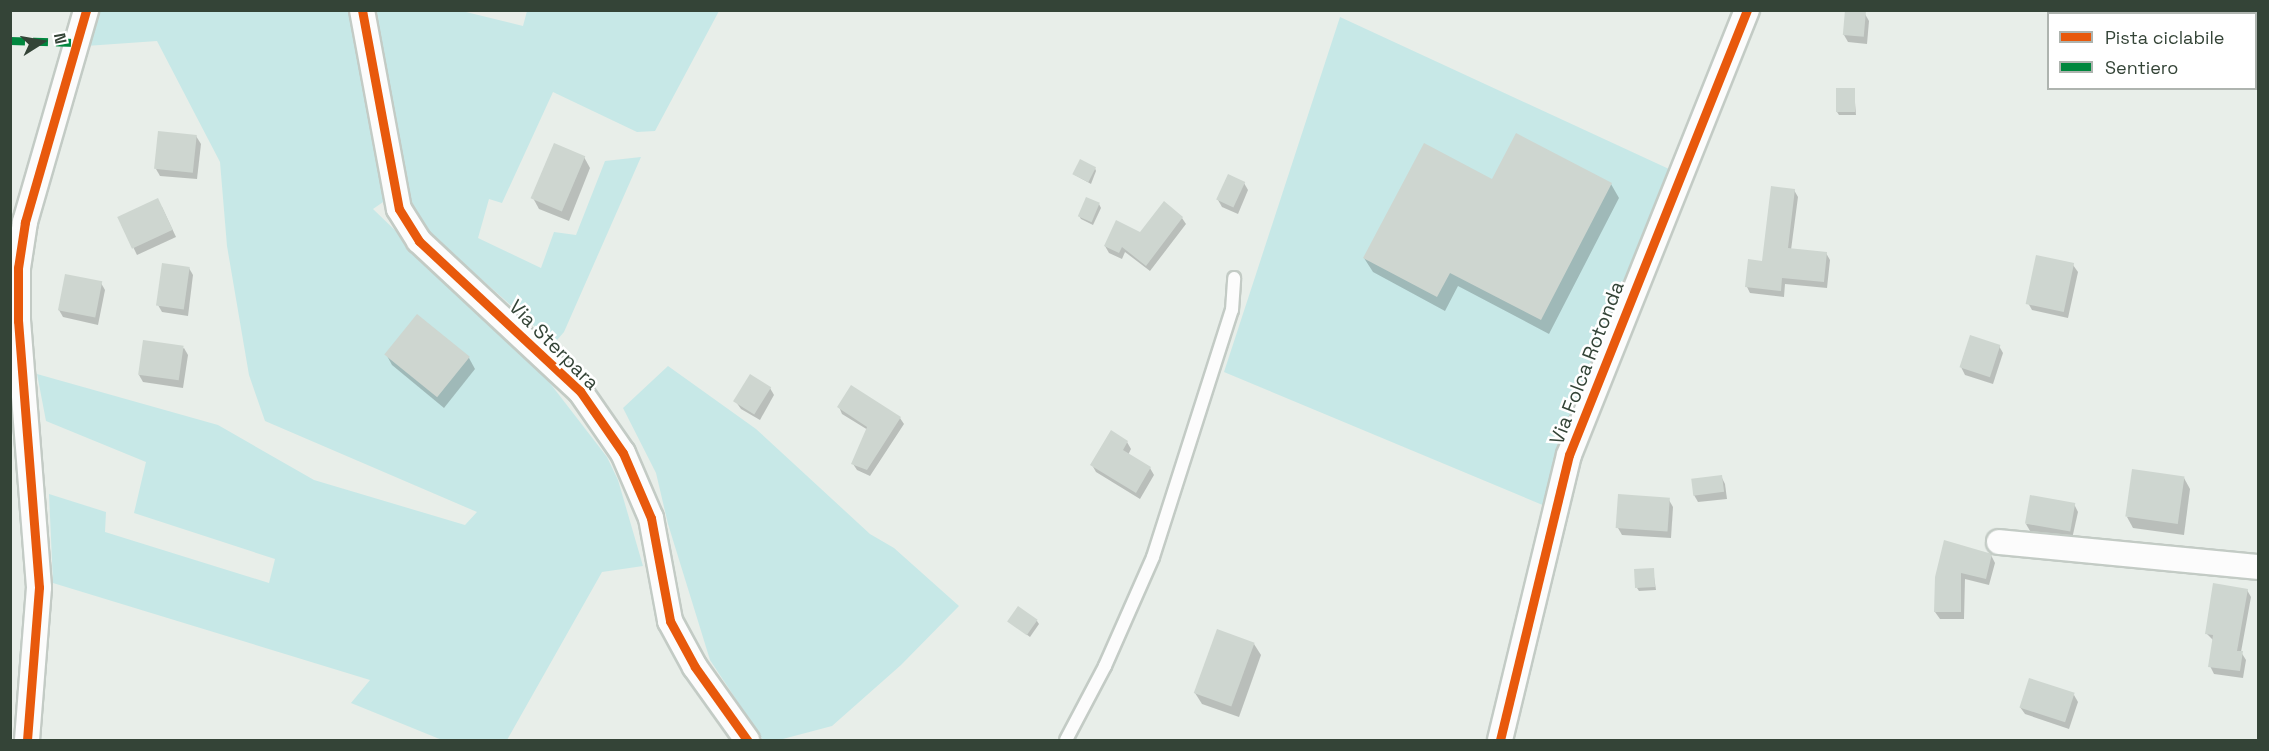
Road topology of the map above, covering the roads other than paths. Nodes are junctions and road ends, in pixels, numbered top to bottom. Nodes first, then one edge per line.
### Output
1 (86, 10) edge
2 (362, 10) edge
3 (1746, 10) edge
4 (16, 249) edge
5 (1234, 278) dead end
6 (1999, 542) dead end
7 (2259, 567) edge
8 (27, 741) edge
9 (747, 741) edge
10 (1066, 741) edge
11 (1500, 741) edge

1 - 4 street
2 - 9 street, Via Sterpara
3 - 11 street, Via Folca Rotonda
4 - 8 street
5 - 10 lane
6 - 7 street

